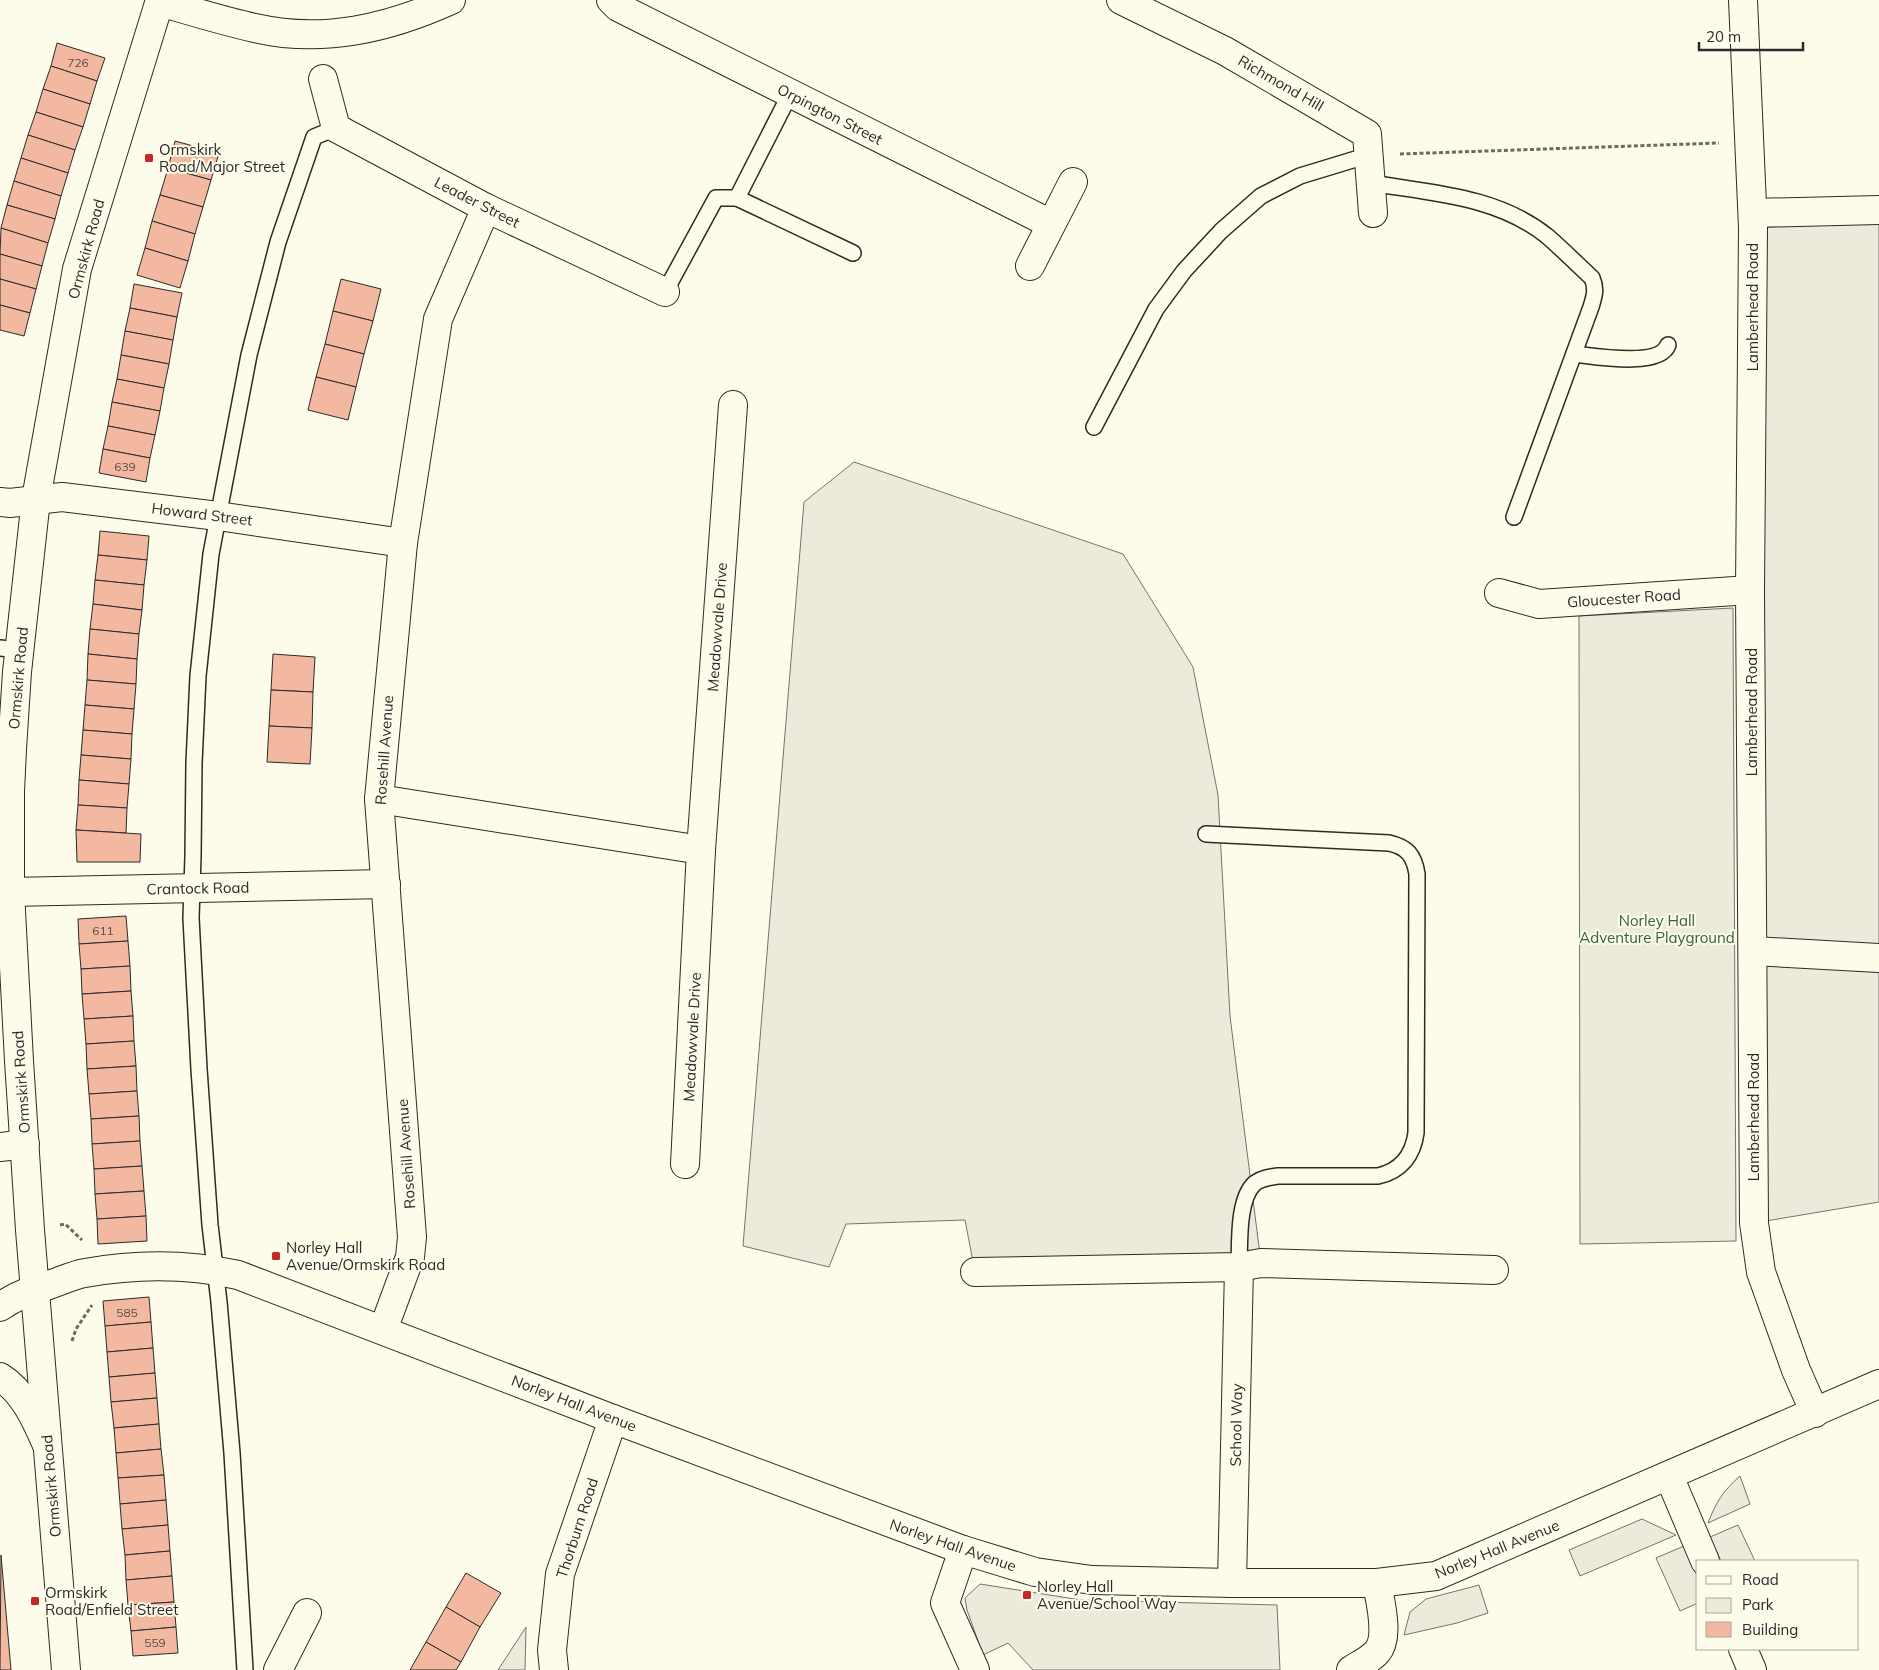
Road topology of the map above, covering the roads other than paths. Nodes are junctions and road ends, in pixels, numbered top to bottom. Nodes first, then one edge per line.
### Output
1 (451, 0) edge
2 (611, 0) edge
3 (1121, 0) edge
4 (1743, 0) edge
5 (160, 1) edge
6 (323, 79) dead end
7 (790, 94) junction
8 (336, 128) junction
9 (1369, 155) junction
10 (1073, 182) dead end
11 (1371, 183) junction
12 (737, 198) junction
13 (486, 208) junction
14 (1879, 210) edge
15 (1373, 213) dead end
16 (1753, 213) junction
17 (1051, 224) junction
18 (853, 253) dead end
19 (1030, 266) dead end
20 (665, 292) joint
21 (1668, 345) dead end
22 (1574, 354) junction
23 (732, 405) dead end
24 (1094, 428) dead end
25 (36, 499) junction
26 (0, 502) edge
27 (218, 516) junction
28 (1514, 517) dead end
29 (403, 543) junction
30 (1750, 590) junction
31 (1499, 592) dead end
32 (10, 649) edge
33 (6, 748) edge
34 (378, 799) junction
35 (1206, 834) dead end
36 (701, 850) junction
37 (386, 884) junction
38 (192, 888) junction
39 (10, 892) junction
40 (1753, 952) junction
41 (1879, 958) edge
42 (12, 1146) edge
43 (686, 1164) dead end
44 (1239, 1267) junction
45 (215, 1269) junction
46 (1494, 1270) dead end
47 (975, 1272) dead end
48 (35, 1289) junction
49 (0, 1307) edge
50 (383, 1330) junction
51 (0, 1377) edge
52 (1879, 1384) edge
53 (1815, 1413) junction
54 (613, 1419) junction
55 (48, 1446) junction
56 (1669, 1476) junction
57 (963, 1550) junction
58 (1705, 1560) edge
59 (1232, 1583) junction
60 (1377, 1583) junction
61 (307, 1613) dead end
62 (1743, 1650) edge
63 (66, 1670) edge
64 (245, 1670) edge
65 (278, 1670) edge
66 (554, 1670) edge
67 (975, 1670) edge
68 (1351, 1670) edge
69 (1752, 1670) edge

1 - 5 main road
2 - 7 main road, Orpington Street
3 - 9 main road, Richmond Hill
4 - 16 main road, Lamberhead Road
5 - 25 main road, Ormskirk Road
6 - 8 main road
7 - 12 lane
7 - 17 main road, Orpington Street
8 - 13 main road, Leader Street
8 - 27 lane
9 - 11 main road, Richmond Hill
9 - 24 lane
10 - 17 main road
11 - 15 main road, Richmond Hill
11 - 22 lane
12 - 18 lane
12 - 20 lane
13 - 20 main road, Leader Street
13 - 29 main road, Rosehill Avenue
14 - 16 main road
16 - 30 main road, Lamberhead Road
17 - 19 main road
21 - 22 lane
22 - 28 lane
23 - 36 main road, Meadowvale Drive
25 - 26 main road, Howard Street
25 - 27 main road, Howard Street
25 - 32 main road, Ormskirk Road
27 - 29 main road, Howard Street
27 - 38 lane
29 - 34 main road, Rosehill Avenue
30 - 31 main road, Gloucester Road
30 - 40 main road, Lamberhead Road
32 - 33 main road, Ormskirk Road
33 - 39 main road, Ormskirk Road
34 - 36 main road
34 - 37 main road, Rosehill Avenue
35 - 44 lane
36 - 43 main road, Meadowvale Drive
37 - 38 main road, Crantock Road
37 - 50 main road, Rosehill Avenue
38 - 39 main road, Crantock Road
38 - 45 lane
39 - 42 main road, Ormskirk Road
40 - 41 main road
40 - 53 main road, Lamberhead Road
42 - 48 main road, Ormskirk Road
44 - 46 main road
44 - 47 main road
44 - 59 main road, School Way
45 - 48 main road, Norley Hall Avenue
45 - 50 main road, Norley Hall Avenue
45 - 64 lane
48 - 49 main road, Norley Hall Avenue
48 - 55 main road, Ormskirk Road
50 - 54 main road, Norley Hall Avenue
51 - 55 main road
52 - 53 main road, Norley Hall Avenue
53 - 56 main road, Norley Hall Avenue
54 - 57 main road, Norley Hall Avenue
54 - 66 main road, Thorburn Road
55 - 63 main road, Ormskirk Road
56 - 58 main road
56 - 60 main road, Norley Hall Avenue
57 - 59 main road, Norley Hall Avenue
57 - 67 main road
59 - 60 main road, Norley Hall Avenue
60 - 68 main road
61 - 65 main road
62 - 69 main road

